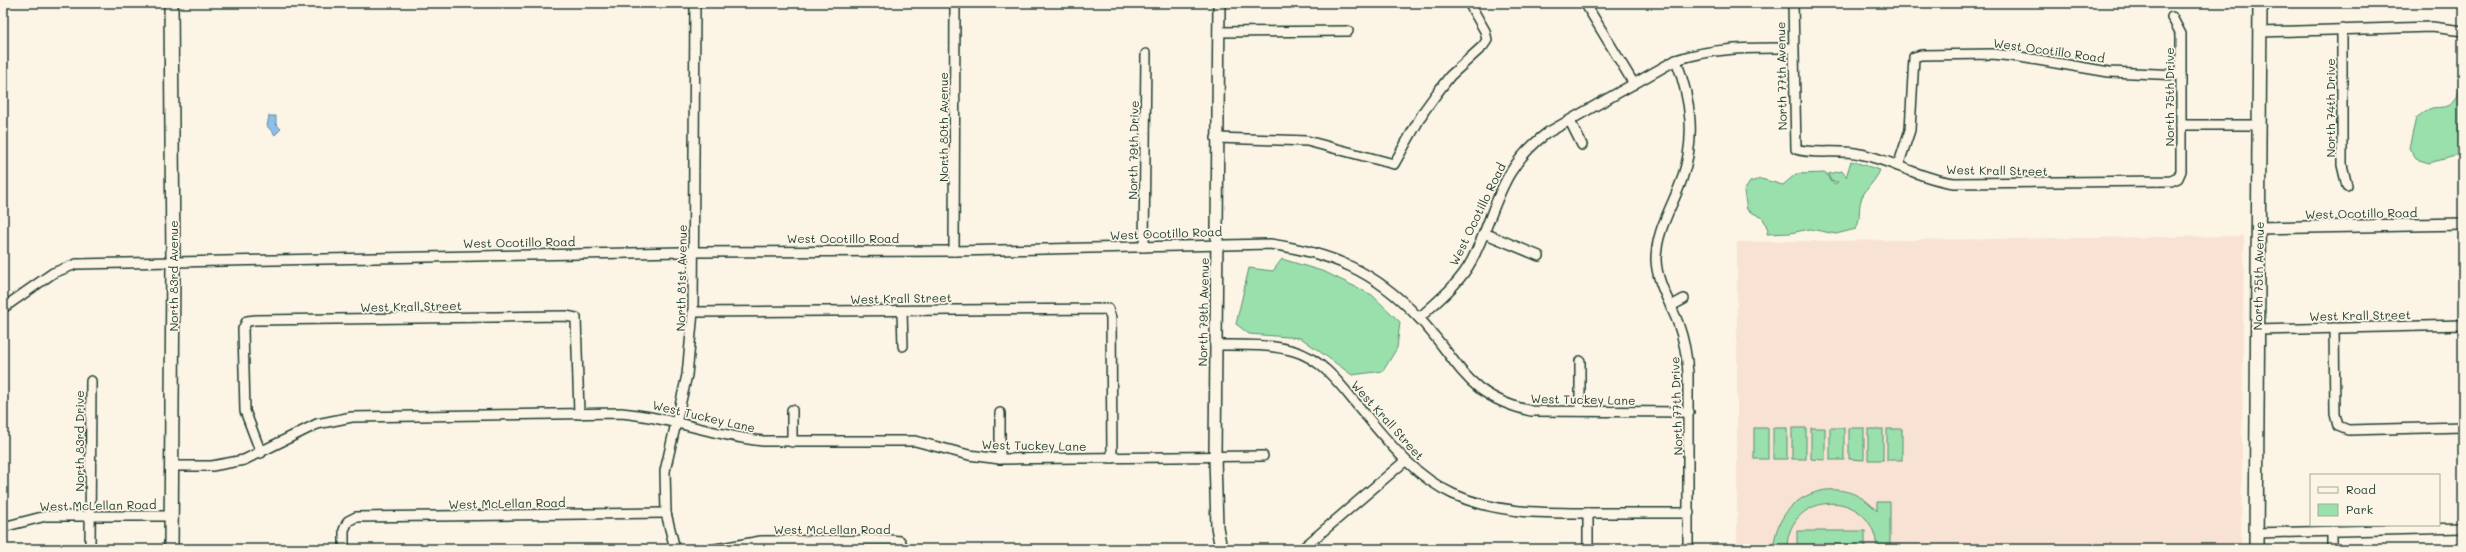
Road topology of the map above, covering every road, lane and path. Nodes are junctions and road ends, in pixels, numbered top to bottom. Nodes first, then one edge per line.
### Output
1 (171, 3) edge
2 (695, 3) edge
3 (956, 3) edge
4 (1219, 3) edge
5 (1469, 3) edge
6 (1585, 3) edge
7 (1793, 3) edge
8 (2260, 3) edge
9 (2172, 17) dead end
10 (2342, 29) junction
11 (1348, 31) dead end
12 (2463, 31) edge
13 (1218, 32) junction
14 (2260, 32) junction
15 (1792, 48) junction
16 (1146, 54) dead end
17 (1676, 60) junction
18 (2181, 75) junction
19 (1634, 84) junction
20 (1570, 121) junction
21 (2181, 125) junction
22 (2260, 125) junction
23 (1216, 138) junction
24 (1582, 145) dead end
25 (1796, 149) joint
26 (1898, 166) junction
27 (2178, 178) joint
28 (2347, 186) dead end
29 (2463, 224) edge
30 (2259, 228) junction
31 (1484, 233) junction
32 (1217, 244) junction
33 (1144, 247) junction
34 (954, 251) junction
35 (694, 252) junction
36 (1539, 256) dead end
37 (173, 262) junction
38 (1684, 299) dead end
39 (1671, 306) junction
40 (3, 308) edge
41 (902, 311) junction
42 (694, 312) junction
43 (1419, 318) junction
44 (2463, 325) edge
45 (2334, 328) junction
46 (2257, 330) junction
47 (1216, 345) junction
48 (903, 346) dead end
49 (1580, 361) dead end
50 (91, 382) dead end
51 (792, 410) dead end
52 (1580, 411) junction
53 (1689, 412) junction
54 (1000, 413) dead end
55 (579, 414) junction
56 (676, 422) junction
57 (2463, 427) edge
58 (792, 442) junction
59 (261, 453) junction
60 (1263, 456) dead end
61 (1215, 457) junction
62 (1112, 458) junction
63 (1000, 459) junction
64 (1405, 461) junction
65 (171, 466) junction
66 (1689, 512) junction
67 (666, 513) junction
68 (1588, 513) junction
69 (91, 516) junction
70 (171, 516) junction
71 (3, 527) edge
72 (2463, 528) edge
73 (2332, 531) junction
74 (2256, 532) junction
75 (902, 545) edge
76 (90, 549) edge
77 (171, 549) edge
78 (344, 549) edge
79 (675, 549) edge
80 (716, 549) edge
81 (1221, 549) edge
82 (1302, 549) edge
83 (1588, 549) edge
84 (1688, 549) edge
85 (2256, 549) edge
86 (2332, 549) edge

1 - 37 main road, North 83rd Avenue
2 - 35 street, North 81st Avenue
3 - 34 street, North 80th Avenue
4 - 13 street, North 79th Avenue
5 - 23 street
6 - 19 street
7 - 15 street, North 77th Avenue
8 - 14 main road, North 75th Avenue
9 - 18 street, North 75th Drive
10 - 12 street
10 - 14 street
10 - 28 street, North 74th Drive
11 - 13 street
13 - 23 street, North 79th Avenue
14 - 22 main road, North 75th Avenue
15 - 17 street, West Ocotillo Road
15 - 25 street, North 77th Avenue
16 - 33 street, North 79th Drive
17 - 19 street, West Ocotillo Road
17 - 39 street, North 77th Drive
18 - 21 street, North 75th Drive
18 - 26 street, West Ocotillo Road
19 - 20 street, West Ocotillo Road
20 - 24 street
20 - 31 street, West Ocotillo Road
21 - 22 street
21 - 27 street, North 75th Drive
22 - 30 main road, North 75th Avenue
23 - 32 street, North 79th Avenue
25 - 26 street, West Krall Street
26 - 27 street, West Krall Street
29 - 30 street, West Ocotillo Road
30 - 46 main road, North 75th Avenue
31 - 36 street
31 - 43 street, West Ocotillo Road
32 - 33 street, West Ocotillo Road
32 - 43 street, West Ocotillo Road
32 - 47 street, North 79th Avenue
33 - 34 street, West Ocotillo Road
34 - 35 street, West Ocotillo Road
35 - 37 street, West Ocotillo Road
35 - 42 street, North 81st Avenue
37 - 40 street, West Ocotillo Road
37 - 65 main road, North 83rd Avenue
38 - 39 street
39 - 53 street, North 77th Drive
41 - 42 street, West Krall Street
41 - 48 street
41 - 62 street, West Krall Street
42 - 56 street, North 81st Avenue
43 - 52 street, West Tuckey Lane
44 - 45 street, West Krall Street
45 - 46 street, West Krall Street
45 - 57 street
46 - 74 main road, North 75th Avenue
47 - 61 street, North 79th Avenue
47 - 64 street, West Krall Street
49 - 52 street
50 - 69 street, North 83rd Drive
51 - 58 street
52 - 53 street, West Tuckey Lane
53 - 66 street, North 77th Drive
54 - 63 street
55 - 56 street, West Tuckey Lane
55 - 59 street, West Tuckey Lane
55 - 59 street, West Krall Street
56 - 58 street, West Tuckey Lane
56 - 67 street, North 81st Avenue
58 - 63 street, West Tuckey Lane
59 - 65 street, West Tuckey Lane
60 - 61 street, West Tuckey Lane
61 - 62 street, West Tuckey Lane
61 - 81 street, North 79th Avenue
62 - 63 street, West Tuckey Lane
64 - 68 street, West Krall Street
64 - 82 street
65 - 70 main road, North 83rd Avenue
66 - 68 street, West Krall Street
66 - 84 street, North 77th Drive
67 - 78 street, West McLellan Road
67 - 79 street, North 81st Avenue
68 - 83 street
69 - 70 street, West McLellan Road
69 - 71 street, West McLellan Road
69 - 76 street, North 83rd Drive
70 - 77 main road, North 83rd Avenue
72 - 73 street
73 - 74 street
73 - 86 street
74 - 85 main road, North 75th Avenue
75 - 80 street, West McLellan Road

